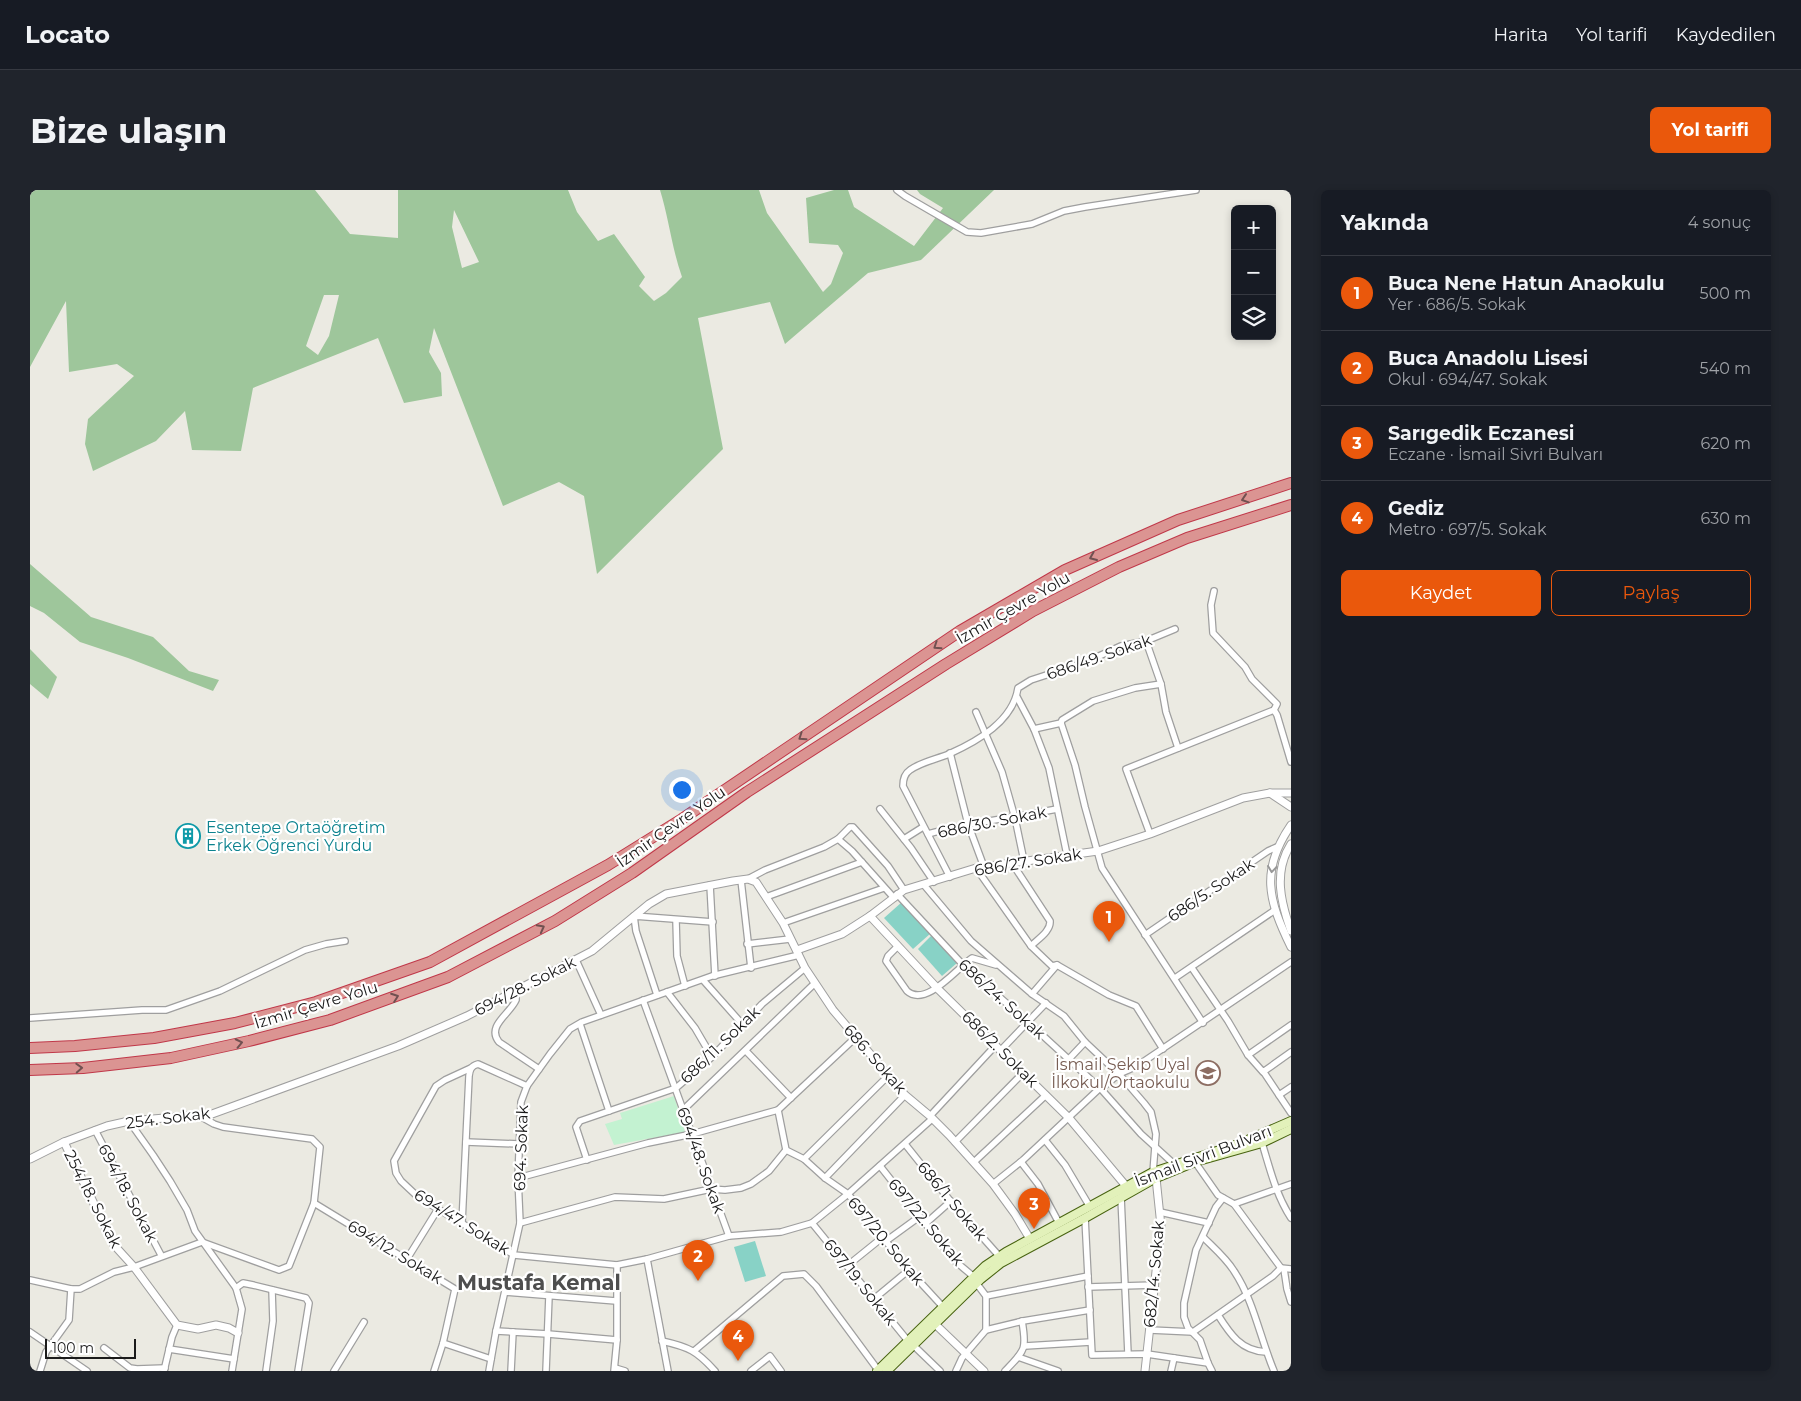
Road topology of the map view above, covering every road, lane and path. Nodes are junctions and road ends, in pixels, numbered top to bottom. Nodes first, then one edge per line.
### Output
1 (897, 190) edge
2 (1196, 190) edge
3 (1291, 483) edge
4 (1291, 505) edge
5 (1214, 591) dead end
6 (1175, 629) dead end
7 (1146, 641) junction
8 (1161, 684) junction
9 (1017, 697) junction
10 (1274, 710) junction
11 (976, 712) dead end
12 (1061, 723) junction
13 (1034, 730) junction
14 (985, 734) junction
15 (1178, 748) junction
16 (950, 753) junction
17 (1291, 762) edge
18 (1270, 793) junction
19 (1291, 793) edge
20 (1291, 807) edge
21 (880, 808) dead end
22 (1057, 809) junction
23 (1015, 818) junction
24 (968, 824) junction
25 (1291, 825) edge
26 (923, 827) junction
27 (928, 834) junction
28 (1150, 834) junction
29 (838, 839) junction
30 (904, 839) junction
31 (1291, 844) edge
32 (1278, 847) junction
33 (1098, 851) junction
34 (1067, 855) junction
35 (1024, 861) junction
36 (862, 862) junction
37 (1012, 863) junction
38 (984, 866) junction
39 (976, 868) junction
40 (950, 877) junction
41 (741, 880) junction
42 (934, 882) junction
43 (710, 884) junction
44 (924, 885) junction
45 (884, 888) junction
46 (898, 894) junction
47 (766, 897) junction
48 (1274, 910) junction
49 (634, 916) junction
50 (870, 916) junction
51 (676, 920) junction
52 (713, 922) junction
53 (783, 923) junction
54 (1291, 932) edge
55 (1145, 935) junction
56 (790, 939) junction
57 (345, 941) dead end
58 (747, 944) junction
59 (898, 946) junction
60 (1031, 946) junction
61 (1291, 946) edge
62 (798, 953) junction
63 (576, 960) junction
64 (1291, 962) edge
65 (962, 965) junction
66 (1057, 965) junction
67 (1000, 967) junction
68 (751, 968) junction
69 (805, 968) junction
70 (1192, 968) junction
71 (715, 976) junction
72 (1175, 978) junction
73 (703, 980) junction
74 (814, 984) junction
75 (686, 986) junction
76 (937, 988) junction
77 (516, 991) junction
78 (667, 992) junction
79 (1032, 994) junction
80 (657, 995) junction
81 (643, 1000) junction
82 (1046, 1003) junction
83 (1220, 1010) junction
84 (601, 1016) junction
85 (30, 1018) edge
86 (1028, 1022) junction
87 (1203, 1023) junction
88 (580, 1024) junction
89 (743, 1025) junction
90 (1291, 1025) edge
91 (855, 1038) junction
92 (1085, 1042) junction
93 (30, 1048) edge
94 (998, 1048) junction
95 (1163, 1049) junction
96 (746, 1051) junction
97 (1291, 1052) edge
98 (1248, 1055) junction
99 (712, 1056) junction
100 (1068, 1060) junction
101 (471, 1068) junction
102 (539, 1069) junction
103 (30, 1070) edge
104 (1264, 1071) junction
105 (1023, 1073) junction
106 (1118, 1074) junction
107 (888, 1076) junction
108 (308, 1080) joint
109 (527, 1086) junction
110 (1291, 1087) edge
111 (676, 1088) junction
112 (1101, 1089) junction
113 (905, 1095) junction
114 (1046, 1095) junction
115 (1279, 1095) junction
116 (790, 1098) junction
117 (683, 1110) junction
118 (778, 1110) junction
119 (609, 1111) junction
120 (1291, 1113) edge
121 (198, 1115) junction
122 (931, 1117) junction
123 (1069, 1118) junction
124 (129, 1121) junction
125 (1291, 1121) edge
126 (1291, 1129) edge
127 (95, 1130) junction
128 (692, 1134) junction
129 (1045, 1140) junction
130 (64, 1142) junction
131 (466, 1142) junction
132 (955, 1142) junction
133 (1262, 1143) junction
134 (519, 1144) junction
135 (905, 1144) junction
136 (1155, 1146) junction
137 (786, 1150) junction
138 (30, 1159) edge
139 (804, 1159) junction
140 (587, 1160) junction
141 (974, 1162) junction
142 (1021, 1162) junction
143 (1195, 1162) junction
144 (1174, 1164) junction
145 (880, 1166) junction
146 (1154, 1175) junction
147 (518, 1178) junction
148 (825, 1178) junction
149 (993, 1184) junction
150 (1291, 1184) edge
151 (1126, 1186) junction
152 (711, 1189) junction
153 (1276, 1189) junction
154 (848, 1194) junction
155 (1121, 1197) junction
156 (1223, 1198) junction
157 (951, 1202) junction
158 (314, 1203) junction
159 (1234, 1204) junction
160 (1090, 1207) junction
161 (438, 1209) junction
162 (1160, 1212) junction
163 (918, 1217) junction
164 (1085, 1218) junction
165 (1291, 1218) edge
166 (1209, 1222) junction
167 (520, 1223) junction
168 (812, 1223) junction
169 (1060, 1223) junction
170 (462, 1224) junction
171 (925, 1224) junction
172 (729, 1236) junction
173 (1203, 1237) junction
174 (885, 1239) junction
175 (1030, 1239) junction
176 (202, 1242) junction
177 (161, 1255) junction
178 (514, 1255) junction
179 (1000, 1257) junction
180 (408, 1259) junction
181 (648, 1259) junction
182 (617, 1265) junction
183 (847, 1266) junction
184 (134, 1267) junction
185 (1285, 1269) edge
186 (909, 1270) junction
187 (1088, 1276) junction
188 (30, 1280) edge
189 (975, 1281) junction
190 (1155, 1285) junction
191 (1125, 1286) junction
192 (1088, 1287) junction
193 (236, 1288) junction
194 (71, 1289) junction
195 (272, 1290) junction
196 (505, 1292) junction
197 (1246, 1294) junction
198 (549, 1296) junction
199 (986, 1296) junction
200 (875, 1298) junction
201 (616, 1301) junction
202 (1291, 1302) edge
203 (943, 1306) junction
204 (1090, 1310) junction
205 (1218, 1315) junction
206 (1022, 1321) junction
207 (364, 1322) dead end
208 (935, 1324) junction
209 (176, 1325) junction
210 (986, 1330) junction
211 (1150, 1330) junction
212 (30, 1332) edge
213 (496, 1332) junction
214 (513, 1332) junction
215 (1193, 1332) junction
216 (238, 1333) junction
217 (548, 1334) junction
218 (617, 1340) junction
219 (662, 1341) junction
220 (1091, 1342) junction
221 (443, 1343) junction
222 (911, 1343) junction
223 (50, 1346) junction
224 (1025, 1346) junction
225 (104, 1348) dead end
226 (169, 1349) junction
227 (694, 1351) junction
228 (1266, 1352) junction
229 (966, 1353) junction
230 (1128, 1354) junction
231 (1148, 1354) junction
232 (1018, 1357) junction
233 (1174, 1358) junction
234 (234, 1359) junction
235 (491, 1359) junction
236 (1208, 1363) junction
237 (164, 1370) edge
238 (615, 1370) edge
239 (886, 1370) edge
240 (40, 1371) edge
241 (87, 1371) edge
242 (232, 1371) edge
243 (266, 1371) edge
244 (298, 1371) edge
245 (334, 1371) edge
246 (434, 1371) edge
247 (489, 1371) edge
248 (511, 1371) edge
249 (546, 1371) edge
250 (551, 1371) edge
251 (625, 1371) edge
252 (668, 1371) edge
253 (715, 1371) edge
254 (751, 1371) edge
255 (781, 1371) edge
256 (940, 1371) edge
257 (956, 1371) edge
258 (984, 1371) edge
259 (1005, 1371) edge
260 (1058, 1371) edge
261 (1145, 1371) edge
262 (1171, 1371) edge
263 (1212, 1371) edge
264 (1274, 1371) edge

1 - 2 street
3 -> 93 highway, İzmir Çevre Yolu
103 -> 4 highway, İzmir Çevre Yolu
5 - 10 street
6 - 7 street, 686/49. Sokak
7 - 8 street
7 - 9 street, 686/49. Sokak
8 - 12 street
8 - 15 street
9 - 13 street
9 - 14 street, 686/49. Sokak
10 - 15 street
10 - 17 street
11 - 14 street
12 - 13 street
12 - 33 street
13 - 22 street
14 - 16 street, 686/49. Sokak
14 - 23 street
15 - 28 street
16 - 24 street
16 - 26 street, 686/49. Sokak
18 - 19 street, 686/27. Sokak
18 - 20 street
18 - 28 street, 686/27. Sokak
21 - 30 street
22 - 23 street, 686/30. Sokak
22 - 34 street
23 - 24 street, 686/30. Sokak
23 - 35 street
24 - 27 street, 686/30. Sokak
24 - 38 street
25 - 32 street
26 - 27 street, 686/49. Sokak
26 - 30 street
27 - 40 street, 686/49. Sokak
28 - 33 street, 686/27. Sokak
29 - 36 street
29 - 41 street
29 - 46 street
30 - 42 street
31 - 54 street
32 -> 48 street
32 - 55 street, 686/5. Sokak
33 - 34 street, 686/27. Sokak
33 - 55 street
34 - 35 street, 686/27. Sokak
35 - 37 street, 686/27. Sokak
36 - 45 street
36 - 47 street
37 - 38 street, 686/27. Sokak
37 - 60 street
38 - 39 street, 686/27. Sokak
39 - 40 street, 686/27. Sokak
39 - 60 street
40 - 42 street, 686/27. Sokak
41 - 43 street, 694/28. Sokak
41 - 47 street, 686. Sokak
41 - 58 street
42 - 44 street, 686/27. Sokak
43 - 49 street, 694/28. Sokak
43 - 52 street
44 - 46 street, 686/27. Sokak
44 - 67 street
45 - 46 street
45 - 53 street
46 - 50 street, 686/27. Sokak
46 - 65 street, 686/24. Sokak
47 - 53 street, 686. Sokak
48 - 61 street
48 - 70 street
49 - 51 street
49 - 63 street, 694/28. Sokak
49 - 80 street
50 - 59 street, 686/2. Sokak
50 - 62 street, 686/27. Sokak
51 - 52 street
51 - 75 street
52 - 71 street
53 - 56 street, 686. Sokak
55 - 72 street
56 - 58 street
56 - 62 street, 686. Sokak
57 - 85 street
58 - 68 street
59 - 76 street, 686/2. Sokak
59 - 76 street
60 - 66 street
62 - 68 street, 694. Sokak
62 - 69 street, 686. Sokak
63 - 77 street, 694/28. Sokak
63 - 84 street
64 - 83 street
65 - 67 street
65 - 76 street
65 - 86 street, 686/24. Sokak
66 - 79 street
66 - 95 street
67 - 79 street
68 - 71 street, 694. Sokak
69 - 74 street, 686. Sokak
69 - 89 street, 686/11. Sokak
70 - 72 street
70 - 83 street
71 - 73 street, 694. Sokak
72 - 87 street
73 - 75 street, 694. Sokak
73 - 89 street
74 - 91 street, 686. Sokak
74 - 96 street
75 - 78 street, 694. Sokak
76 - 94 street, 686/2. Sokak
77 - 102 street
77 - 108 street, 694/28. Sokak
78 - 80 street, 694. Sokak
78 - 99 street
79 - 82 street
80 - 81 street, 694. Sokak
81 - 84 street, 694. Sokak
81 - 111 street, 694/48. Sokak
82 - 86 street
82 - 92 street
83 - 87 street
83 - 98 street
84 - 88 street, 694. Sokak
86 - 94 street
86 - 100 street, 686/24. Sokak
87 - 95 street
88 - 102 street, 694. Sokak
88 - 119 street
89 - 99 street, 686/11. Sokak
90 - 98 street
91 - 107 street, 686. Sokak
91 - 116 street
92 - 100 street
92 - 106 street
94 - 105 street, 686/2. Sokak
94 - 122 street
95 - 106 street
96 - 116 street
96 - 117 street
97 - 104 street
98 - 104 street
99 - 111 street, 686/11. Sokak
100 - 112 street, 686/24. Sokak
101 - 109 street
101 - 131 street
101 - 161 street, 694/47. Sokak
102 - 109 street, 694. Sokak
104 - 115 street
105 - 114 street, 686/2. Sokak
105 - 132 street
106 - 112 street
106 - 136 street
107 - 113 street, 686. Sokak
107 - 139 street
108 - 121 street, 254. Sokak
109 - 134 street, 694. Sokak
110 - 115 street
111 - 117 street, 694/48. Sokak
111 - 119 street, 686/11. Sokak
112 - 123 street
112 - 136 street, 686/24. Sokak
113 - 122 street, 686. Sokak
113 - 148 street
114 - 123 street, 686/2. Sokak
114 - 141 street
115 - 120 street
116 - 118 street
117 - 128 street, 694/48. Sokak
118 - 128 street
118 - 137 street
119 - 140 street, 686/11. Sokak
121 - 124 street, 254. Sokak
121 - 158 street
122 - 132 street, 686. Sokak
122 - 135 street
123 - 129 street
123 - 151 street, 686/2. Sokak
124 - 127 street, 254. Sokak
124 - 176 street
125 - 144 main road, İsmail Sivri Bulvarı
126 - 133 main road, İsmail Sivri Bulvarı
127 - 130 street, 254. Sokak
127 - 177 street, 694/18. Sokak
128 - 140 street
128 - 152 street, 694/48. Sokak
129 - 142 street
129 - 160 street
130 - 138 street, 254. Sokak
130 - 184 street, 254/18. Sokak
131 - 134 street
131 - 170 street
132 - 141 street, 686. Sokak
133 - 143 main road, İsmail Sivri Bulvarı
133 - 153 street
134 - 147 street, 694. Sokak
135 - 145 street
135 - 157 street, 686/1. Sokak
136 - 144 street, 686/24. Sokak
136 - 146 street
137 - 139 street, 697/20. Sokak
137 - 152 street
139 - 148 street, 697/20. Sokak
140 - 147 street
141 - 149 street, 686. Sokak
142 - 149 street
142 - 169 street
143 - 146 main road, İsmail Sivri Bulvarı
143 - 156 street
144 - 146 main road, İsmail Sivri Bulvarı
145 - 154 street
145 - 163 street, 697/22. Sokak
146 - 151 main road, İsmail Sivri Bulvarı
146 - 155 main road, İsmail Sivri Bulvarı
146 - 162 street, 682/14. Sokak
147 - 167 street, 694. Sokak
148 - 154 street, 697/20. Sokak
149 - 175 street, 686. Sokak
150 - 153 street
151 - 160 main road, İsmail Sivri Bulvarı
152 - 167 street
152 - 172 street, 694/48. Sokak
153 - 159 street
153 - 165 street
154 - 168 street
154 - 174 street, 697/20. Sokak
155 - 164 main road, İsmail Sivri Bulvarı
155 - 191 street
156 - 159 street
156 - 166 street
157 - 171 street
157 - 179 street, 686/1. Sokak
158 - 176 street
158 - 180 street, 694/12. Sokak
159 - 185 street
160 - 169 main road, İsmail Sivri Bulvarı
161 - 170 street, 694/47. Sokak
161 - 180 street
162 - 166 street
162 - 190 street, 682/14. Sokak
163 - 171 street, 697/22. Sokak
163 - 174 street
164 - 187 street
164 - 189 main road, İsmail Sivri Bulvarı
166 - 173 street
167 - 178 street, 694. Sokak
168 - 172 street
168 - 183 street, 697/19. Sokak
169 - 175 main road, İsmail Sivri Bulvarı
170 - 178 street, 694/47. Sokak
171 - 189 street, 697/22. Sokak
172 - 181 street, 694/47. Sokak
173 - 197 street
173 - 215 street
174 - 183 street
174 - 186 street, 697/20. Sokak
175 - 179 main road, İsmail Sivri Bulvarı
176 - 177 street
176 - 193 street
177 - 184 street
178 - 182 street, 694/47. Sokak
178 - 196 street, 694. Sokak
179 - 189 main road, İsmail Sivri Bulvarı
180 - 221 street, 694/12. Sokak
181 - 182 street, 694/47. Sokak
181 - 219 street
182 - 201 street
183 - 200 street, 697/19. Sokak
184 - 194 street
184 - 209 street, 254/18. Sokak
185 - 197 street
185 - 202 street
186 - 200 street
186 - 203 street, 697/20. Sokak
187 - 192 street
187 - 199 street
188 - 194 street
189 - 199 street, 697/22. Sokak
189 - 203 main road, İsmail Sivri Bulvarı
189 - 208 main road, İsmail Sivri Bulvarı
190 - 191 street
190 - 211 street, 682/14. Sokak
191 - 192 street
191 - 230 street
192 - 204 street
193 - 195 street
193 - 216 street
194 - 223 street
195 - 243 street
195 - 244 street
196 - 198 street
196 - 213 street, 694. Sokak
197 - 205 street
197 - 228 street
198 - 201 street
198 - 217 street
199 - 210 street
200 - 222 street, 697/19. Sokak
201 - 218 street
203 - 222 main road, İsmail Sivri Bulvarı
204 - 206 street
204 - 220 street
205 - 215 street
205 - 228 street
206 - 210 street
206 - 224 street
207 - 245 street
208 - 222 main road, İsmail Sivri Bulvarı
208 - 229 street
209 - 216 street
209 - 226 street
210 - 229 street
211 - 215 street
211 - 231 street, 682/14. Sokak
212 - 223 street
213 - 214 street
213 - 235 street, 694. Sokak
214 - 217 street
214 - 248 street
215 - 236 street
216 - 234 street
217 - 218 street
217 - 249 street
218 - 238 street
219 - 227 street
219 - 252 street
220 - 224 street
220 - 230 street
221 - 235 street
221 - 246 street, 694/12. Sokak
222 - 239 main road, İsmail Sivri Bulvarı
222 - 239 main road, İsmail Sivri Bulvarı
222 - 256 street, 697/19. Sokak
223 - 240 street
223 - 241 street
224 - 232 street
225 - 237 street
226 - 234 street
226 - 237 street
227 - 239 street
227 - 253 street
228 - 264 street
229 - 257 street
229 - 258 street
230 - 231 street
231 - 233 street
231 - 261 street, 682/14. Sokak
232 - 259 street
232 - 260 street
233 - 236 street
233 - 262 street
234 - 242 street
235 - 247 street, 694. Sokak
236 - 263 street
238 - 251 street
249 - 250 street
254 - 255 street

